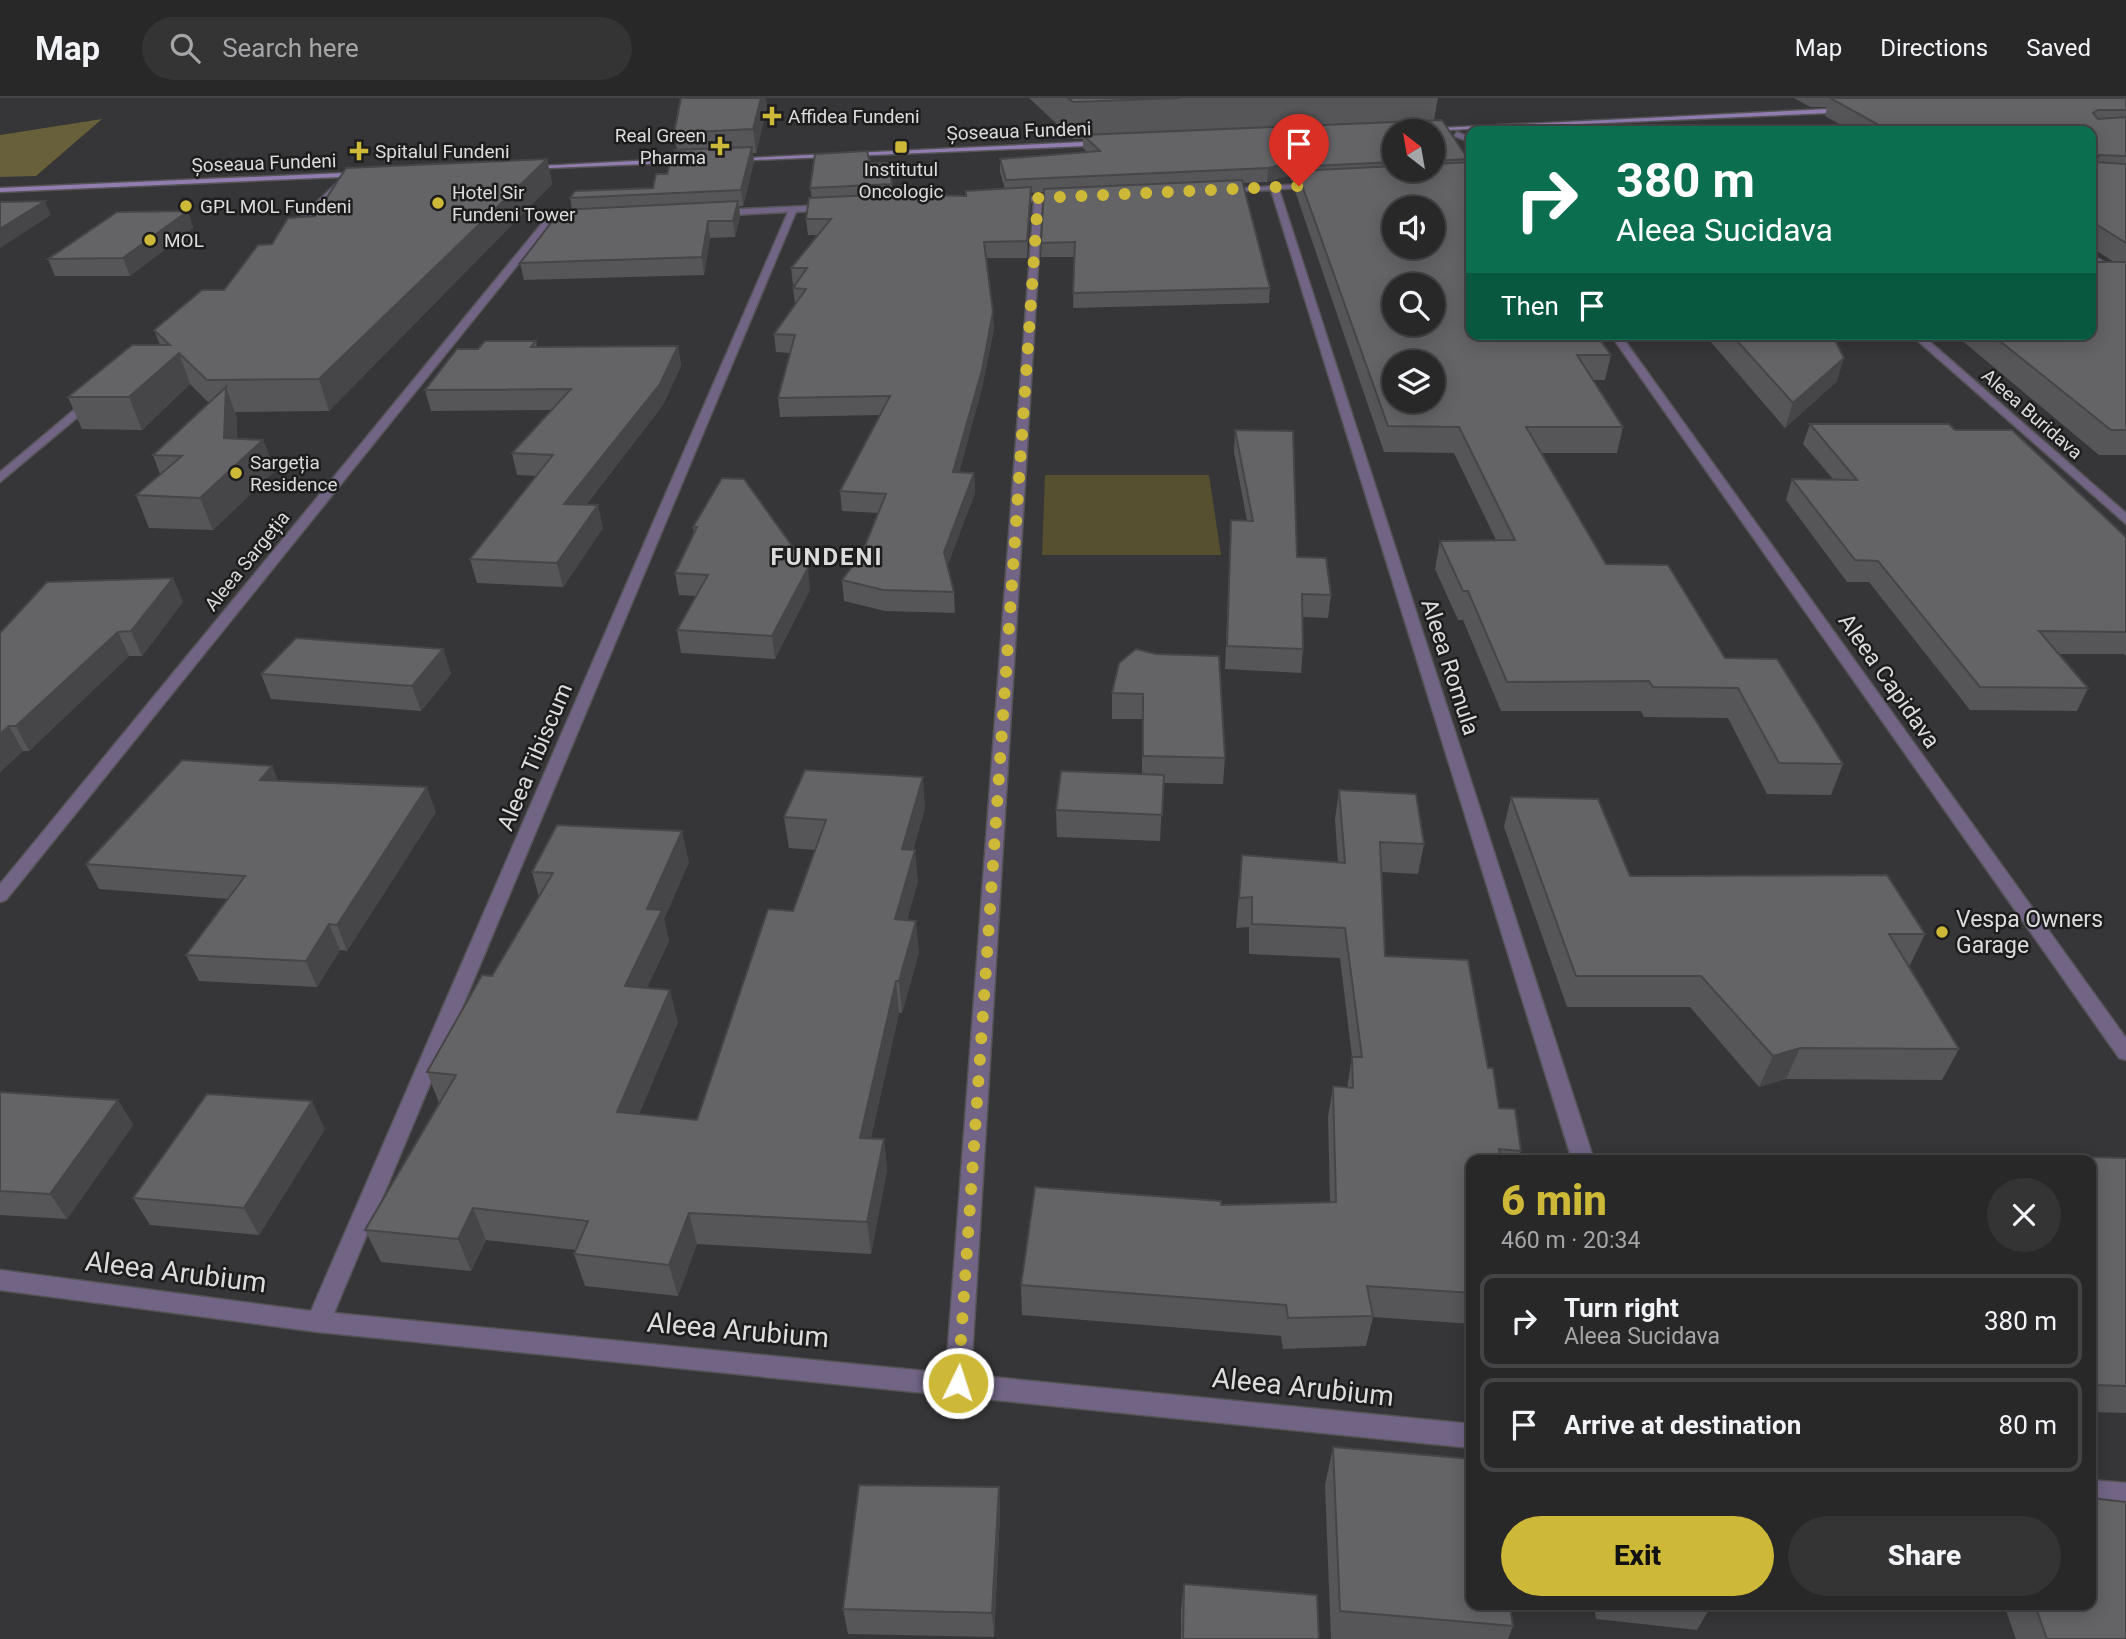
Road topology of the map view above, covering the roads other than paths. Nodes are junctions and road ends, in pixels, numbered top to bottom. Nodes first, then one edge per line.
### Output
1 (1711, 106) dead end
2 (1862, 110) edge
3 (1854, 116) edge
4 (1485, 126) edge
5 (1498, 126) edge
6 (1633, 126) edge
7 (1466, 129) edge
8 (1466, 130) edge
9 (1446, 131) edge
10 (1455, 131) junction
11 (1446, 133) edge
12 (1466, 133) edge
13 (1466, 137) edge
14 (1114, 145) edge
15 (698, 160) edge
16 (722, 162) edge
17 (707, 165) edge
18 (510, 168) edge
19 (520, 173) edge
20 (345, 181) junction
21 (1327, 184) edge
22 (1274, 187) junction
23 (0, 190) edge
24 (1205, 190) edge
25 (0, 195) edge
26 (1079, 197) edge
27 (1038, 198) junction
28 (997, 200) edge
29 (833, 208) edge
30 (793, 210) junction
31 (712, 213) edge
32 (578, 219) edge
33 (282, 238) edge
34 (2096, 260) edge
35 (2126, 280) edge
36 (1619, 340) edge
37 (1922, 340) edge
38 (103, 390) edge
39 (0, 478) edge
40 (2126, 520) edge
41 (0, 896) edge
42 (2126, 1054) edge
43 (1581, 1155) edge
44 (0, 1280) edge
45 (318, 1322) junction
46 (958, 1383) junction
47 (1466, 1435) edge
48 (2096, 1492) edge
49 (2126, 1495) edge

1 - 4 main road
2 - 5 main road
3 - 6 main road
7 - 10 main road
8 - 10 main road
9 - 10 main road
10 - 11 main road
10 - 12 main road
10 - 13 street
14 - 16 main road, Șoseaua Fundeni
15 - 18 main road
17 - 19 main road
20 - 23 main road, Șoseaua Fundeni
20 - 25 main road, Șoseaua Fundeni
20 - 33 street
21 - 22 street
22 - 24 street
22 - 43 street, Aleea Romula
26 - 27 street
27 - 28 street
27 - 46 street
29 - 30 street
30 - 31 street
30 - 45 street, Aleea Tibiscum
32 - 41 street, Aleea Sargeția
34 - 35 street
36 - 42 street, Aleea Capidava
37 - 40 street, Aleea Buridava
38 - 39 street
44 - 45 street, Aleea Arubium
45 - 46 street, Aleea Arubium
46 - 47 street, Aleea Arubium
48 - 49 street

